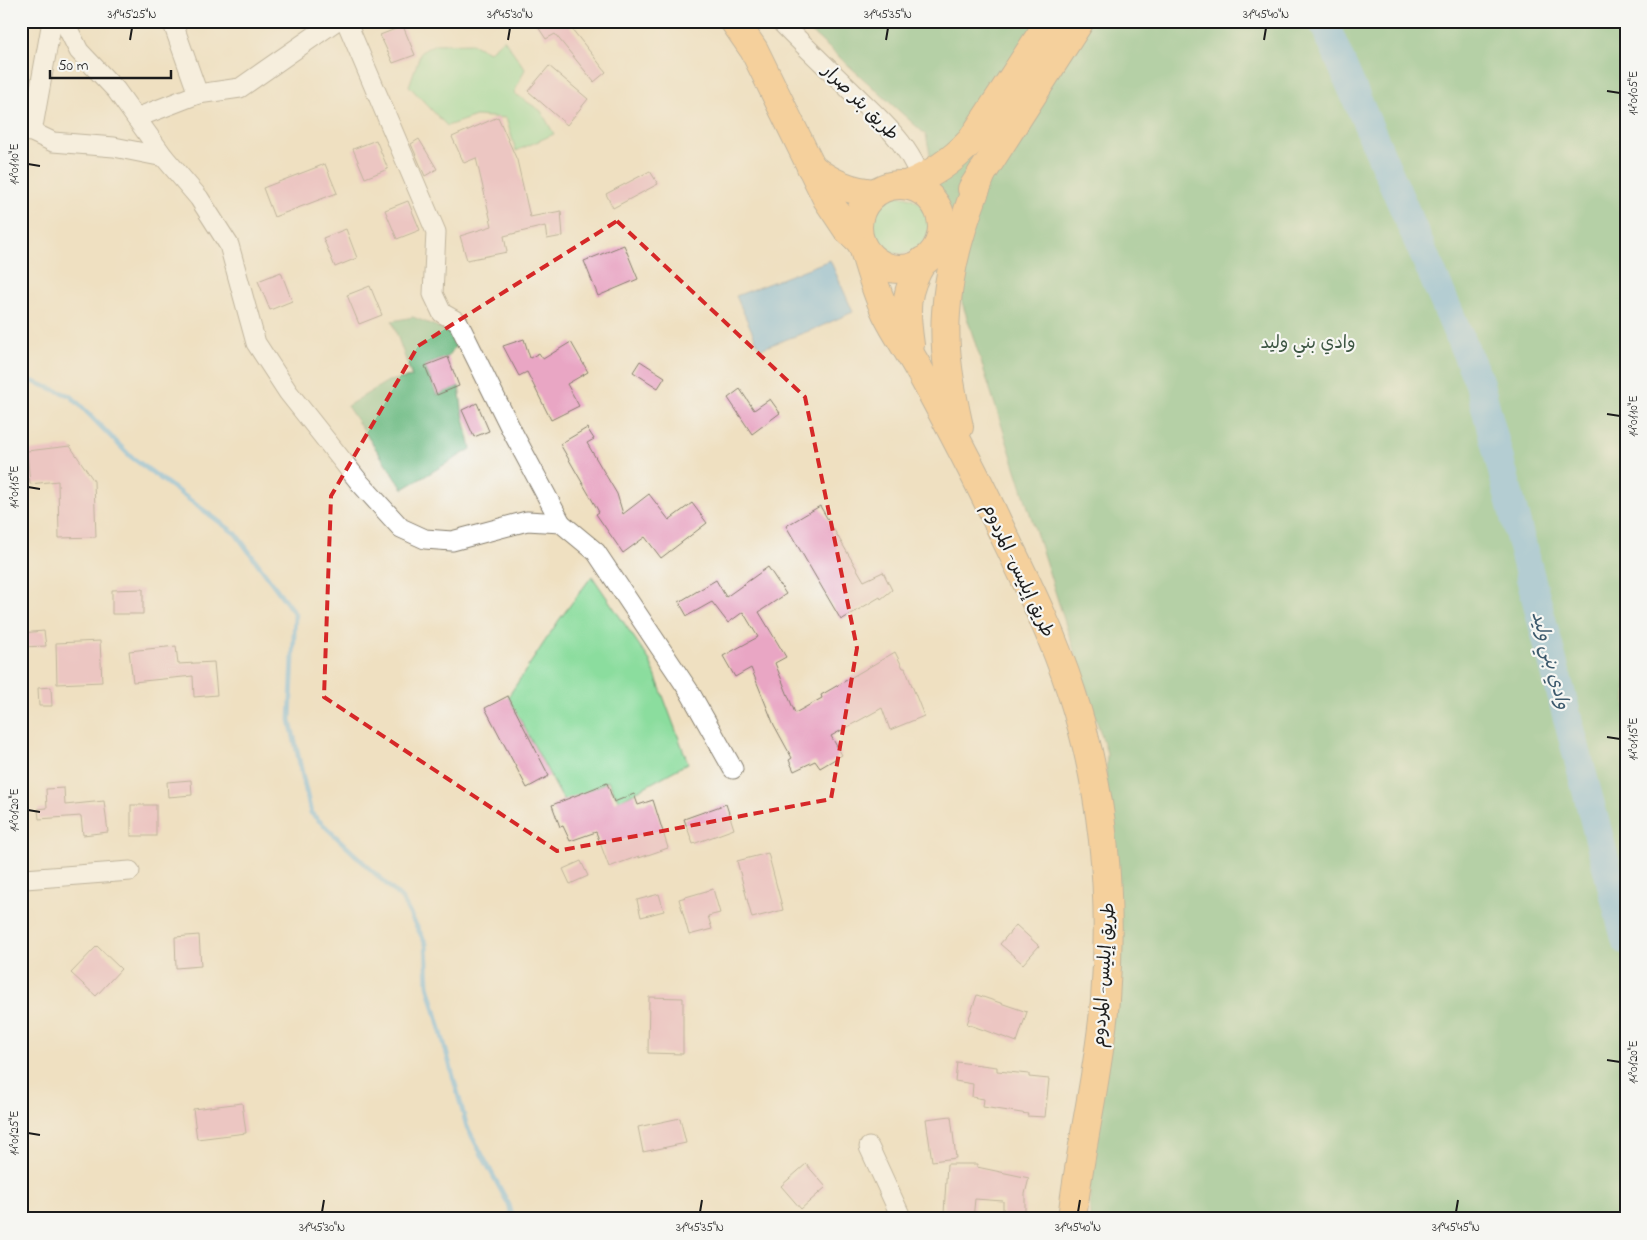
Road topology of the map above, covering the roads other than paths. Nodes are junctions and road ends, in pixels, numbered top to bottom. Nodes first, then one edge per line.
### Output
1 (52, 21) edge
2 (64, 21) edge
3 (172, 21) edge
4 (336, 21) edge
5 (346, 21) edge
6 (734, 21) edge
7 (780, 21) edge
8 (1050, 21) edge
9 (1080, 21) edge
10 (198, 94) junction
11 (136, 118) junction
12 (993, 131) junction
13 (26, 132) edge
14 (164, 156) junction
15 (811, 167) junction
16 (982, 173) junction
17 (918, 186) junction
18 (874, 193) junction
19 (862, 246) junction
20 (931, 251) junction
21 (911, 354) junction
22 (966, 455) junction
23 (561, 523) junction
24 (733, 769) dead end
25 (130, 871) dead end
26 (22, 878) edge
27 (869, 1147) dead end
28 (902, 1219) edge
29 (1072, 1219) edge

1 - 13 street
2 - 11 street
3 - 10 street
4 - 10 street
5 - 23 street
6 - 15 highway
7 - 17 street, طريق بئر صرار
8 - 12 highway
9 - 12 highway
10 - 11 street
11 - 14 street
12 - 16 highway
12 - 17 highway
13 - 14 street
14 - 23 street
15 - 18 highway
15 - 19 highway
16 - 20 highway
16 - 22 highway
17 - 18 highway
17 - 20 highway
18 - 19 highway
19 - 20 highway
19 - 21 highway
20 - 21 highway
21 - 22 highway
22 - 29 highway, طريق إيليس- المردوم
23 - 24 street
25 - 26 street
27 - 28 street

